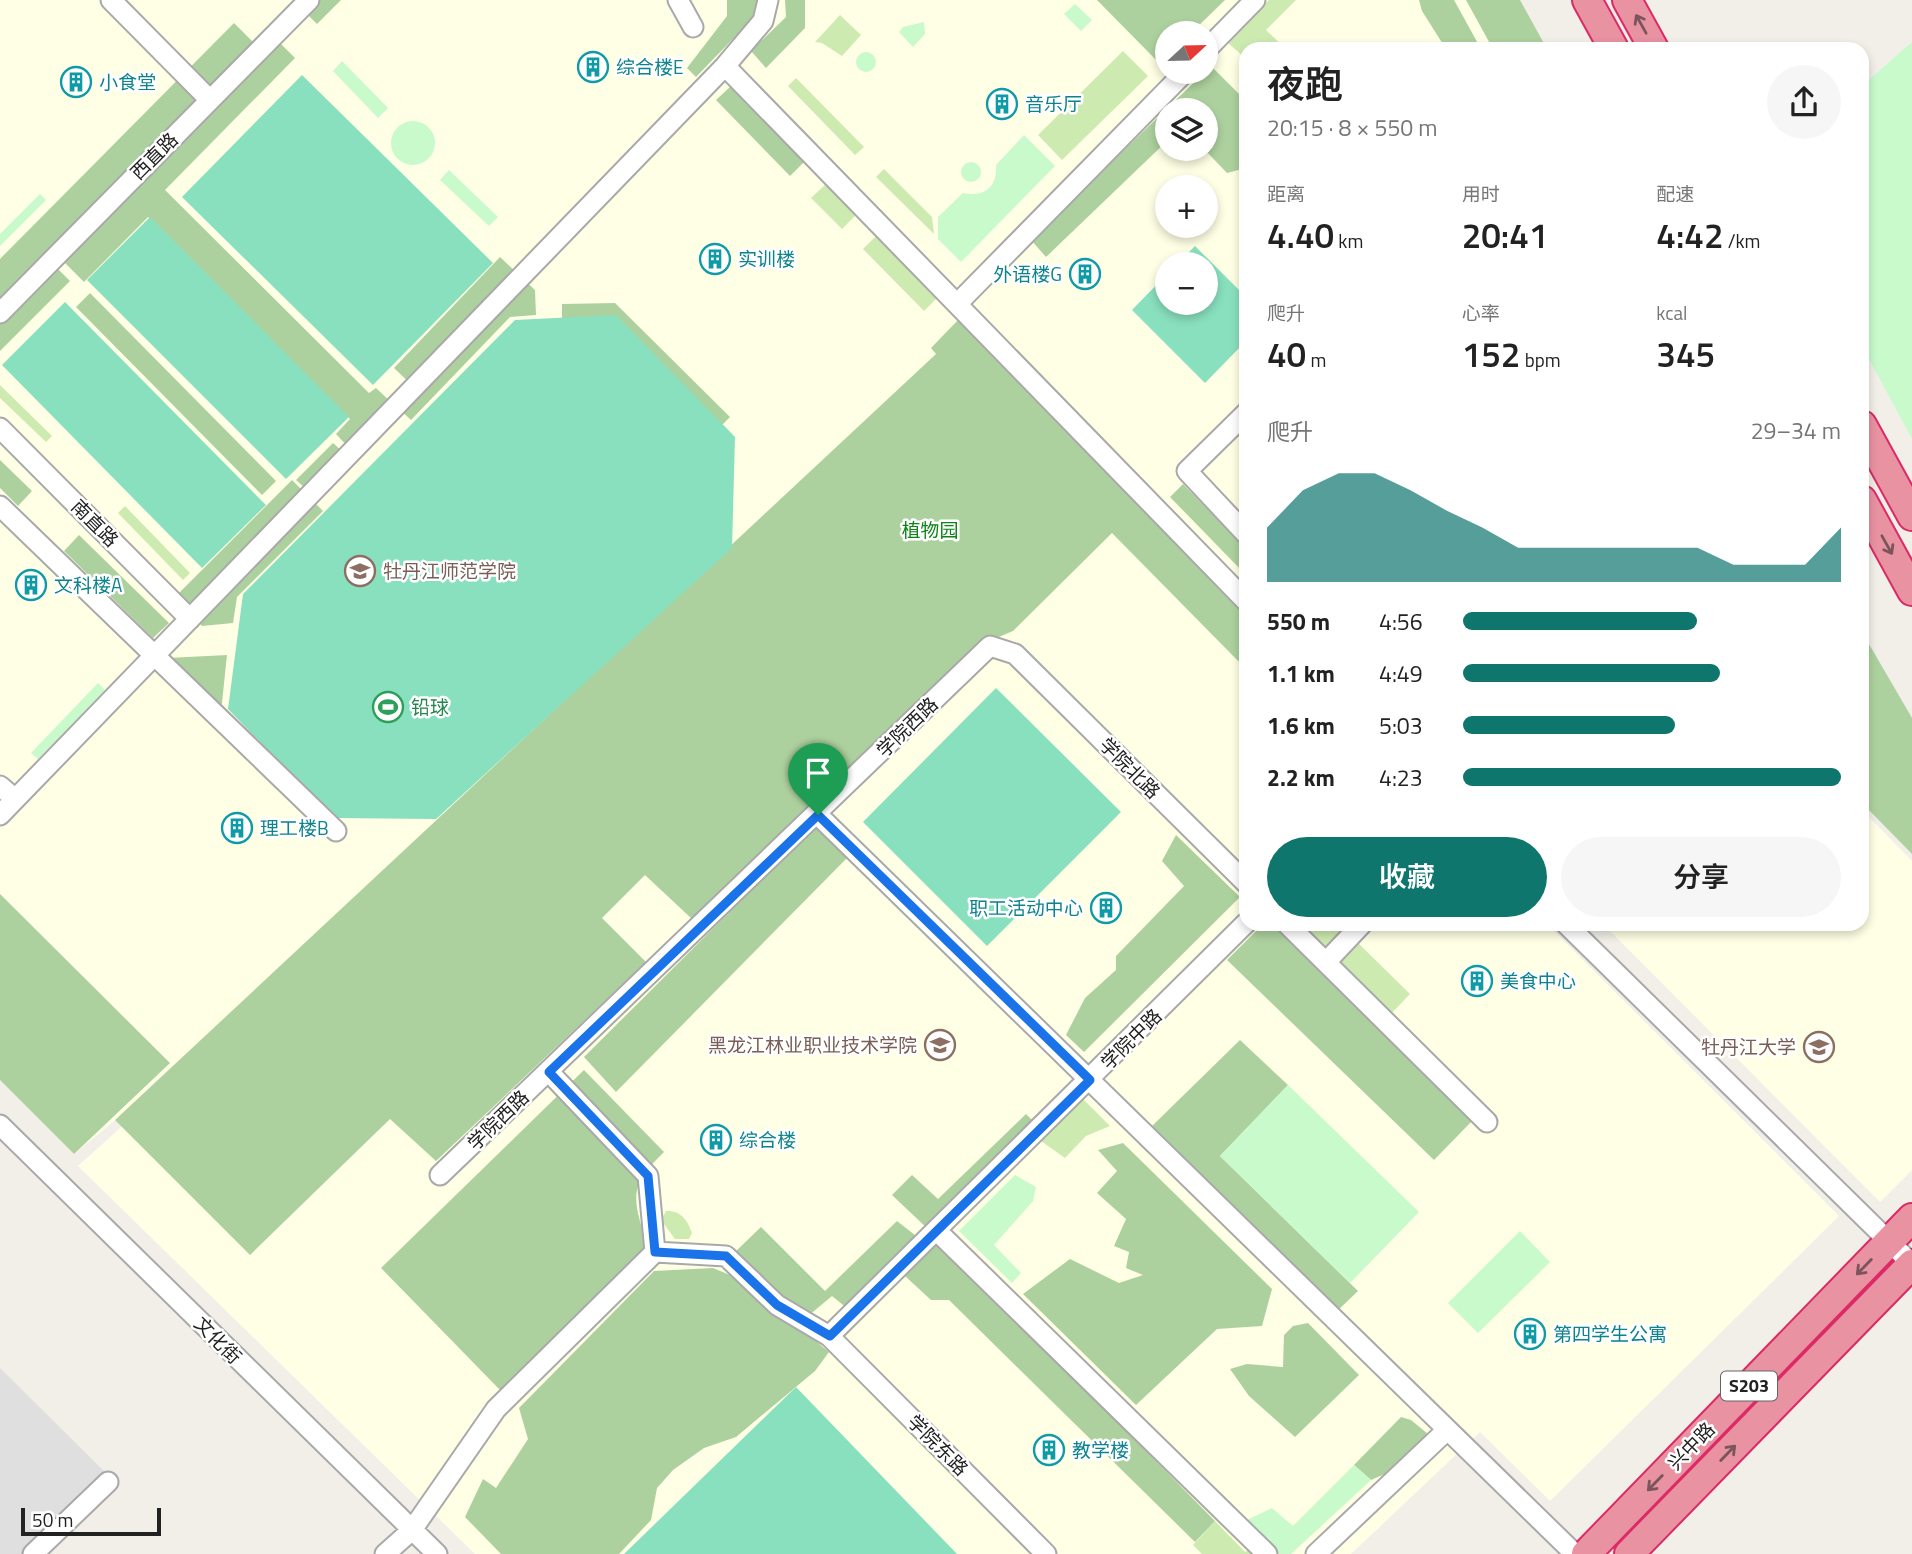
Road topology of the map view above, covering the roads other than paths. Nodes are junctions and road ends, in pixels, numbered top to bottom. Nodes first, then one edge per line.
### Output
1 (111, 0) edge
2 (309, 0) edge
3 (678, 0) edge
4 (768, 0) edge
5 (1255, 0) edge
6 (1587, 0) edge
7 (1627, 0) edge
8 (693, 27) dead end
9 (1218, 38) edge
10 (1610, 42) edge
11 (1650, 42) edge
12 (725, 66) junction
13 (1173, 84) edge
14 (210, 100) junction
15 (957, 304) junction
16 (0, 313) edge
17 (1239, 420) edge
18 (0, 428) edge
19 (1869, 438) edge
20 (0, 506) edge
21 (1869, 513) edge
22 (1912, 516) edge
23 (1239, 527) edge
24 (1912, 591) edge
25 (1239, 594) edge
26 (190, 619) junction
27 (1015, 654) joint
28 (154, 658) junction
29 (0, 786) edge
30 (15, 799) junction
31 (0, 815) edge
32 (818, 815) junction
33 (335, 831) dead end
34 (1239, 876) edge
35 (1239, 930) edge
36 (1294, 931) edge
37 (1355, 931) edge
38 (1573, 931) edge
39 (1325, 962) junction
40 (549, 1072) junction
41 (1090, 1080) junction
42 (1487, 1122) dead end
43 (0, 1125) edge
44 (440, 1175) dead end
45 (1912, 1218) edge
46 (937, 1231) junction
47 (1888, 1243) junction
48 (655, 1252) junction
49 (1912, 1264) edge
50 (830, 1336) junction
51 (1447, 1430) junction
52 (108, 1482) dead end
53 (412, 1530) junction
54 (33, 1554) edge
55 (385, 1554) edge
56 (437, 1554) edge
57 (1046, 1554) edge
58 (1267, 1554) edge
59 (1316, 1554) edge
60 (1576, 1554) edge
61 (1586, 1554) edge
62 (1629, 1554) edge

1 - 14 street
2 - 14 street, 西直路
3 - 8 street
4 - 12 street
5 - 9 street
6 - 10 highway
11 -> 7 highway
12 - 15 street
12 - 26 street
13 - 15 street
14 - 16 street, 西直路
15 - 25 street
17 - 23 street
18 - 26 street, 南直路
19 - 22 highway
20 - 28 street
21 -> 24 highway
26 - 28 street
27 - 32 street, 学院西路
27 - 34 street, 学院北路
28 - 30 street
28 - 33 street
29 - 30 street
30 - 31 street
32 - 40 street, 学院西路
32 - 41 street
35 - 41 street, 学院中路
36 - 39 street
37 - 39 street
38 - 47 street
39 - 42 street
40 - 44 street, 学院西路
40 - 48 street
41 - 46 street, 学院中路
41 - 51 street
43 - 53 street, 文化街
45 - 47 highway, 兴中路 / S203
46 - 50 street, 学院中路
46 - 58 street
47 - 49 street
47 -> 61 highway, 兴中路 / S203
48 - 50 street
48 - 53 street
62 -> 49 highway, 兴中路 / S203
50 - 57 street, 学院东路
51 - 59 street
51 - 60 street
52 - 54 street
53 - 55 street
53 - 56 street, 文化街

